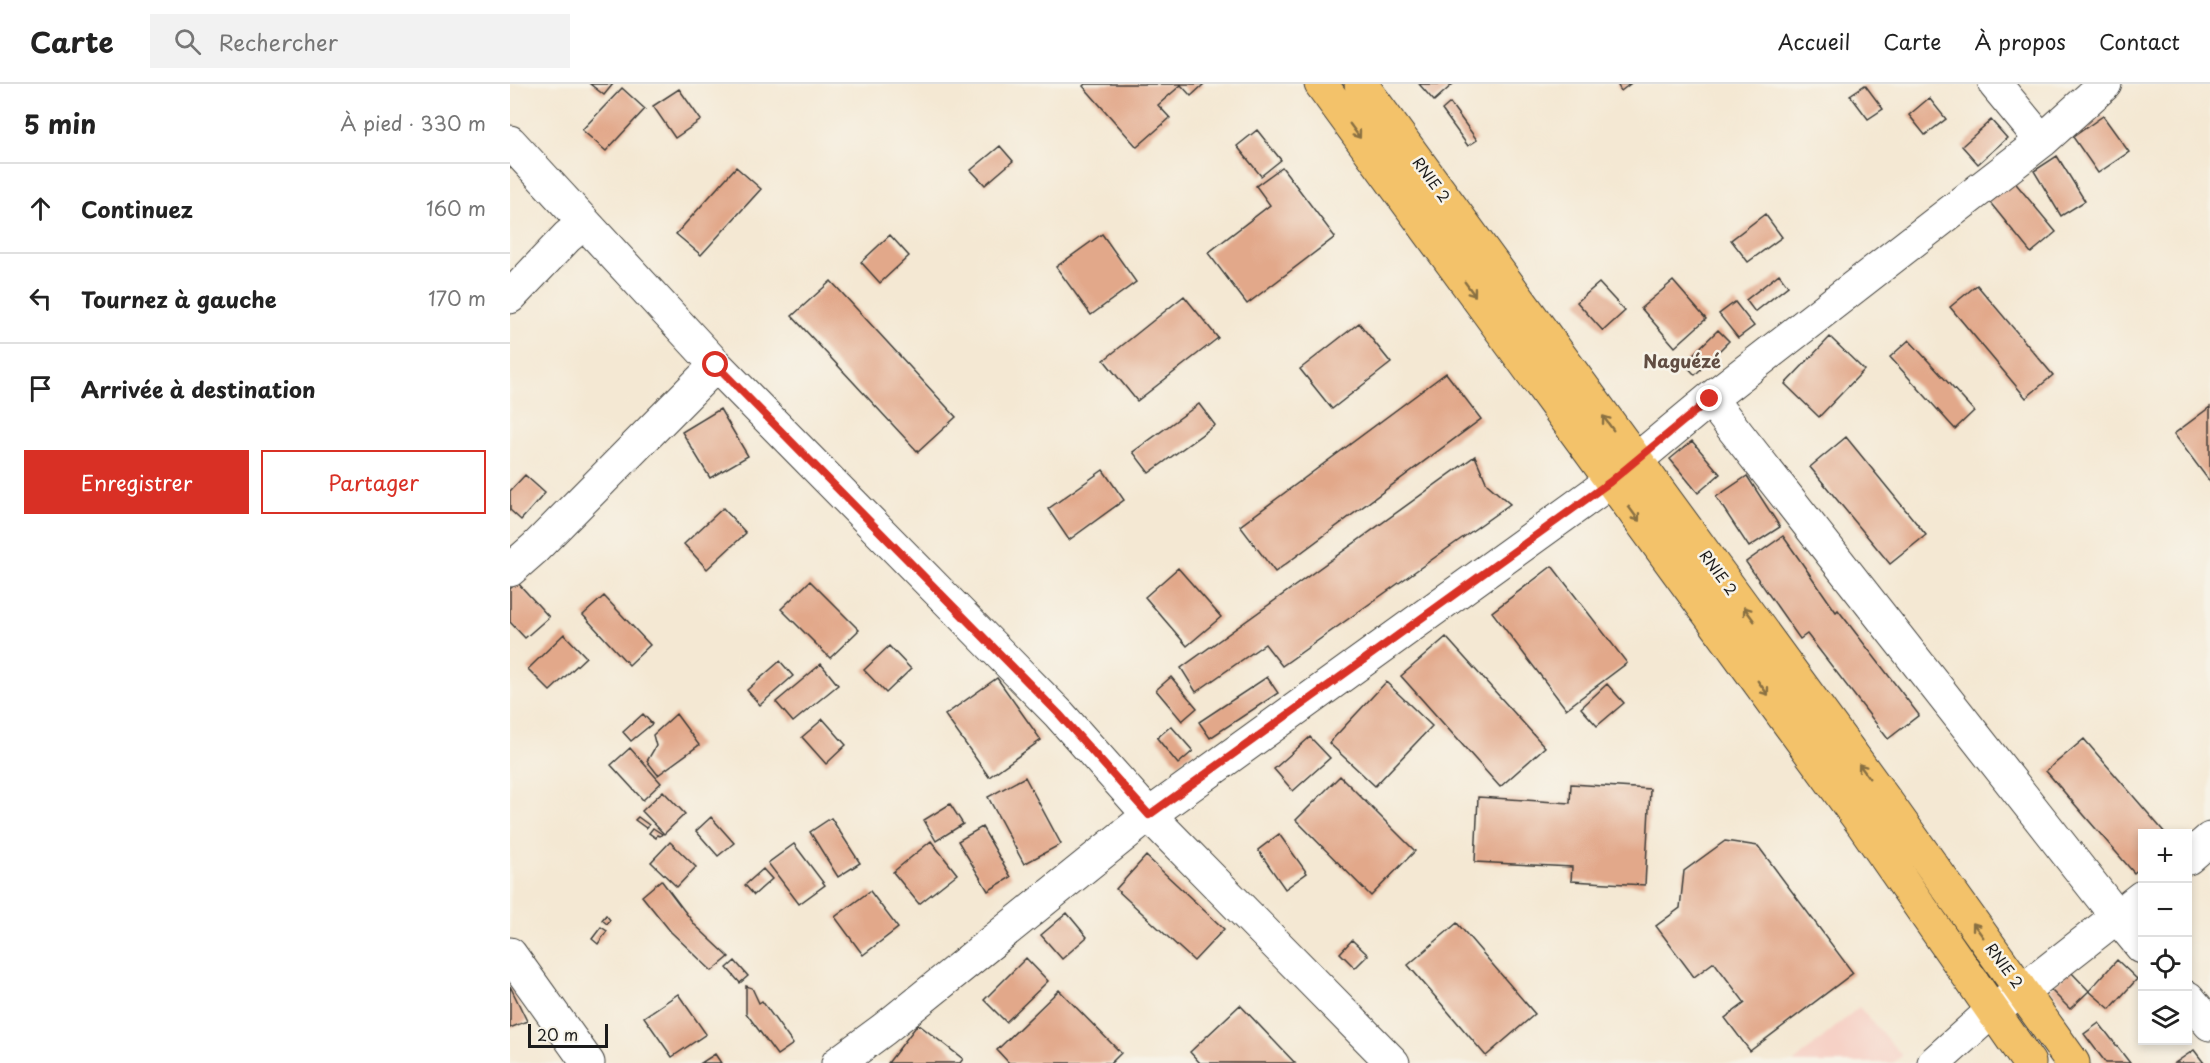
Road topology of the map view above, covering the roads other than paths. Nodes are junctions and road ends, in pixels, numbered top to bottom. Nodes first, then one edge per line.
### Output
1 (1321, 84) edge
2 (1361, 84) edge
3 (1995, 84) edge
4 (2105, 84) edge
5 (2042, 141) junction
6 (510, 142) edge
7 (584, 223) junction
8 (510, 297) edge
9 (716, 365) junction
10 (1710, 399) junction
11 (1635, 460) junction
12 (1610, 482) junction
13 (510, 570) edge
14 (1888, 804) junction
15 (1149, 815) junction
16 (1864, 826) junction
17 (2210, 839) edge
18 (2192, 854) edge
19 (2138, 900) edge
20 (2118, 918) junction
21 (2138, 941) edge
22 (510, 954) edge
23 (2022, 991) junction
24 (2192, 1004) edge
25 (1992, 1011) junction
26 (2210, 1024) edge
27 (588, 1063) edge
28 (838, 1063) edge
29 (1393, 1063) edge
30 (1934, 1063) edge
31 (2029, 1063) edge
32 (2073, 1063) edge

1 -> 12 highway
11 -> 2 highway, RNIE 2 / RNIE 2
3 - 5 street
4 - 5 street
5 - 10 street
6 - 7 street
7 - 8 street
7 - 9 street
9 - 13 street
9 - 15 street
10 - 11 street
10 - 20 street
11 - 12 street
14 -> 11 highway, RNIE 2 / RNIE 2
12 - 15 street
12 -> 16 highway
14 - 16 highway
23 -> 14 highway, RNIE 2 / RNIE 2
15 - 28 street
15 - 29 street
16 - 25 highway
17 - 18 street
19 - 20 street
20 - 21 street
20 - 23 street
22 - 27 street
23 - 25 street
23 - 32 highway, RNIE 2 / RNIE 2
24 - 26 street
25 - 30 street
25 - 31 highway

